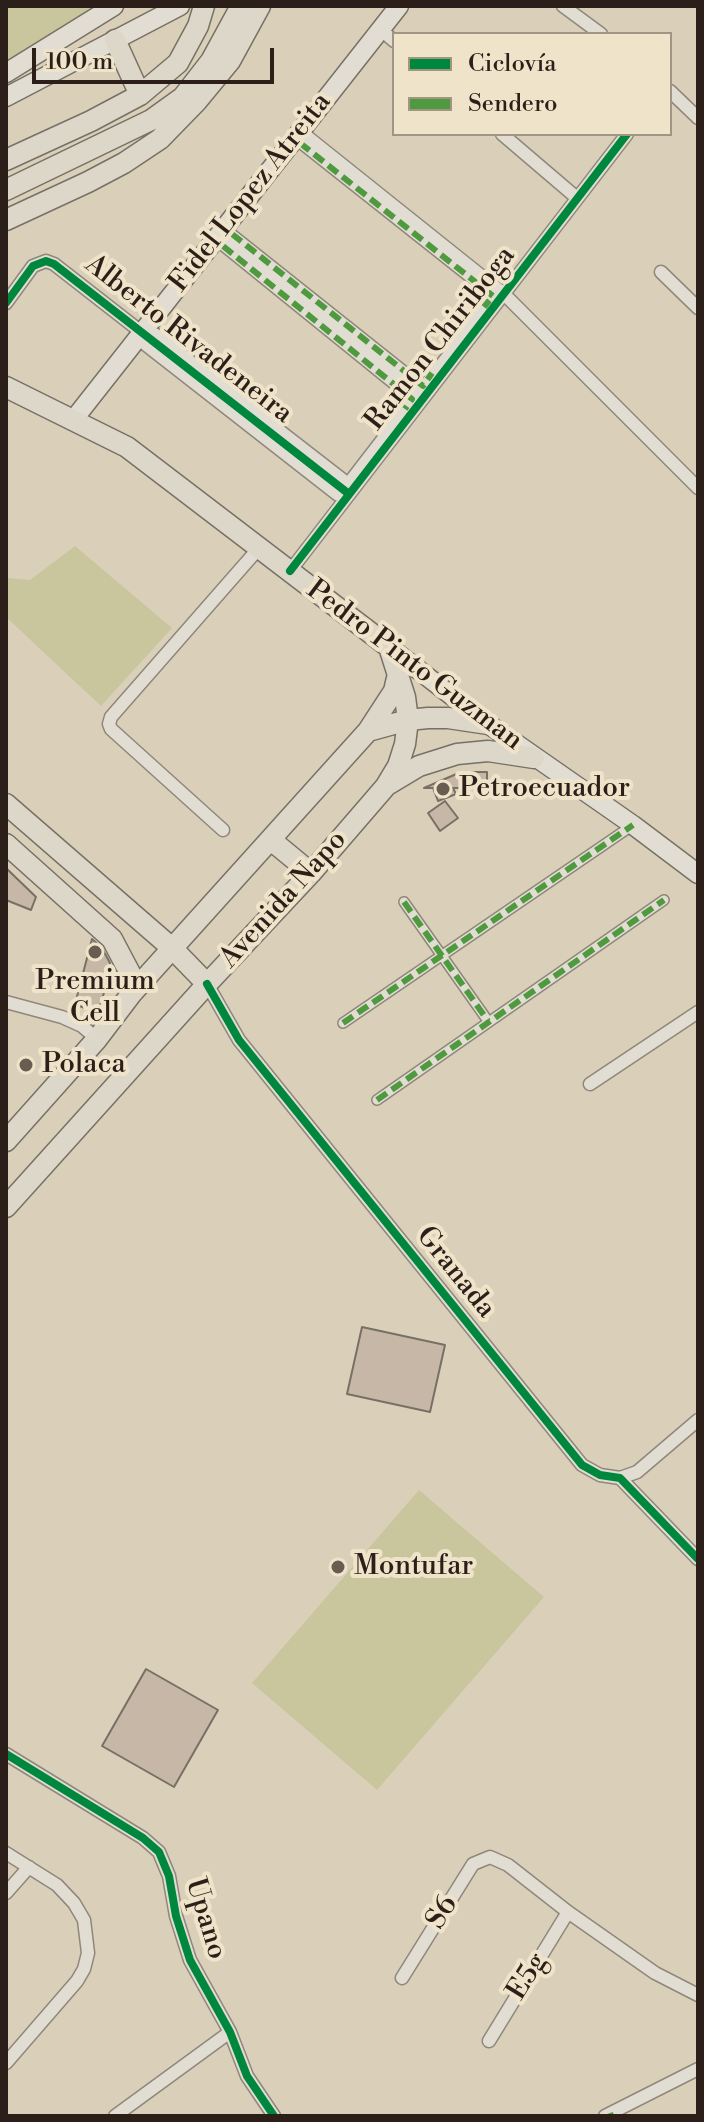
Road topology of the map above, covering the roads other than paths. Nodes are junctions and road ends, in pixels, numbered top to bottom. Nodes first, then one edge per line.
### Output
1 (114, 6) edge
2 (180, 6) edge
3 (204, 6) edge
4 (241, 6) edge
5 (260, 6) edge
6 (399, 6) edge
7 (563, 6) edge
8 (598, 32) edge
9 (387, 35) edge
10 (115, 40) junction
11 (87, 54) junction
12 (6, 73) edge
13 (6, 86) edge
14 (672, 93) edge
15 (140, 95) junction
16 (6, 97) edge
17 (698, 118) edge
18 (504, 136) edge
19 (625, 136) edge
20 (300, 137) junction
21 (6, 160) edge
22 (6, 190) edge
23 (577, 198) junction
24 (6, 220) edge
25 (225, 238) junction
26 (661, 272) dead end
27 (504, 294) junction
28 (6, 303) edge
29 (698, 308) edge
30 (148, 337) junction
31 (6, 387) edge
32 (423, 398) junction
33 (74, 419) junction
34 (698, 488) edge
35 (343, 495) junction
36 (259, 548) junction
37 (290, 571) junction
38 (389, 647) junction
39 (398, 674) junction
40 (408, 720) junction
41 (488, 724) junction
42 (368, 731) junction
43 (534, 758) junction
44 (386, 786) junction
45 (6, 804) edge
46 (633, 825) junction
47 (223, 830) dead end
48 (271, 840) junction
49 (6, 844) edge
50 (311, 873) junction
51 (698, 874) edge
52 (664, 900) dead end
53 (404, 902) dead end
54 (173, 949) junction
55 (442, 954) junction
56 (207, 984) junction
57 (132, 993) junction
58 (6, 1002) edge
59 (698, 1012) edge
60 (488, 1021) junction
61 (343, 1023) dead end
62 (97, 1039) junction
63 (590, 1084) dead end
64 (377, 1100) dead end
65 (6, 1141) edge
66 (6, 1207) edge
67 (698, 1420) edge
68 (620, 1478) junction
69 (698, 1559) edge
70 (6, 1754) edge
71 (6, 1853) edge
72 (29, 1867) junction
73 (6, 1893) edge
74 (568, 1912) junction
75 (402, 1978) dead end
76 (698, 1995) edge
77 (230, 2032) junction
78 (489, 2041) dead end
79 (6, 2063) edge
80 (698, 2069) edge
81 (609, 2115) edge
82 (115, 2116) edge
83 (274, 2116) edge

1 - 12 main road
2 - 10 main road
3 - 15 main road
4 - 22 main road
5 - 24 main road
6 - 9 main road, Fidel Lopez Atreita
7 - 8 street
9 - 20 main road, Fidel Lopez Atreita
10 - 11 main road
10 - 15 main road
11 - 13 main road
11 - 16 main road
14 - 17 street
15 - 21 main road
18 - 23 street
19 - 23 street, Ramon Chiriboga
20 - 25 main road, Fidel Lopez Atreita
20 - 25 street
20 - 27 street
23 - 27 street, Ramon Chiriboga
25 - 30 main road, Fidel Lopez Atreita
25 - 30 street
25 - 32 street
26 - 29 street
27 - 32 street, Ramon Chiriboga
27 - 34 street
28 - 30 street, Alberto Rivadeneira
30 - 33 main road, Fidel Lopez Atreita
30 - 35 street, Alberto Rivadeneira
31 - 33 main road, Pedro Pinto Guzman
32 - 35 street, Ramon Chiriboga
33 - 36 main road, Pedro Pinto Guzman
35 - 37 street, Ramon Chiriboga
36 - 37 main road, Pedro Pinto Guzman
36 - 47 street
37 - 38 main road, Pedro Pinto Guzman
38 - 39 main road, Avenida Napo
38 - 41 main road, Pedro Pinto Guzman
39 - 40 main road, Avenida Napo
39 - 42 main road, Avenida Napo
40 - 41 main road
40 - 42 main road
40 - 44 main road, Avenida Napo
41 - 43 main road, Pedro Pinto Guzman
42 - 48 main road, Avenida Napo
43 - 44 main road
43 - 46 main road, Pedro Pinto Guzman
44 - 50 main road, Avenida Napo
45 - 54 main road
46 - 51 main road, Pedro Pinto Guzman
46 - 55 street
48 - 50 main road
48 - 54 main road, Avenida Napo
49 - 57 main road
50 - 56 main road, Avenida Napo
52 - 60 street
53 - 55 street
54 - 56 main road
54 - 57 main road, Avenida Napo
55 - 60 street
55 - 61 street
56 - 66 main road, Avenida Napo
56 - 68 street, Granada
57 - 62 main road, Avenida Napo
58 - 62 street
59 - 63 street
60 - 64 street
62 - 65 main road, Avenida Napo
67 - 68 street
68 - 69 street, Granada
70 - 77 street, Upano
71 - 72 street
72 - 73 street
72 - 79 street
74 - 75 street, S6
74 - 76 street
74 - 78 street, E5g
77 - 82 street
77 - 83 street, Upano
80 - 81 street

